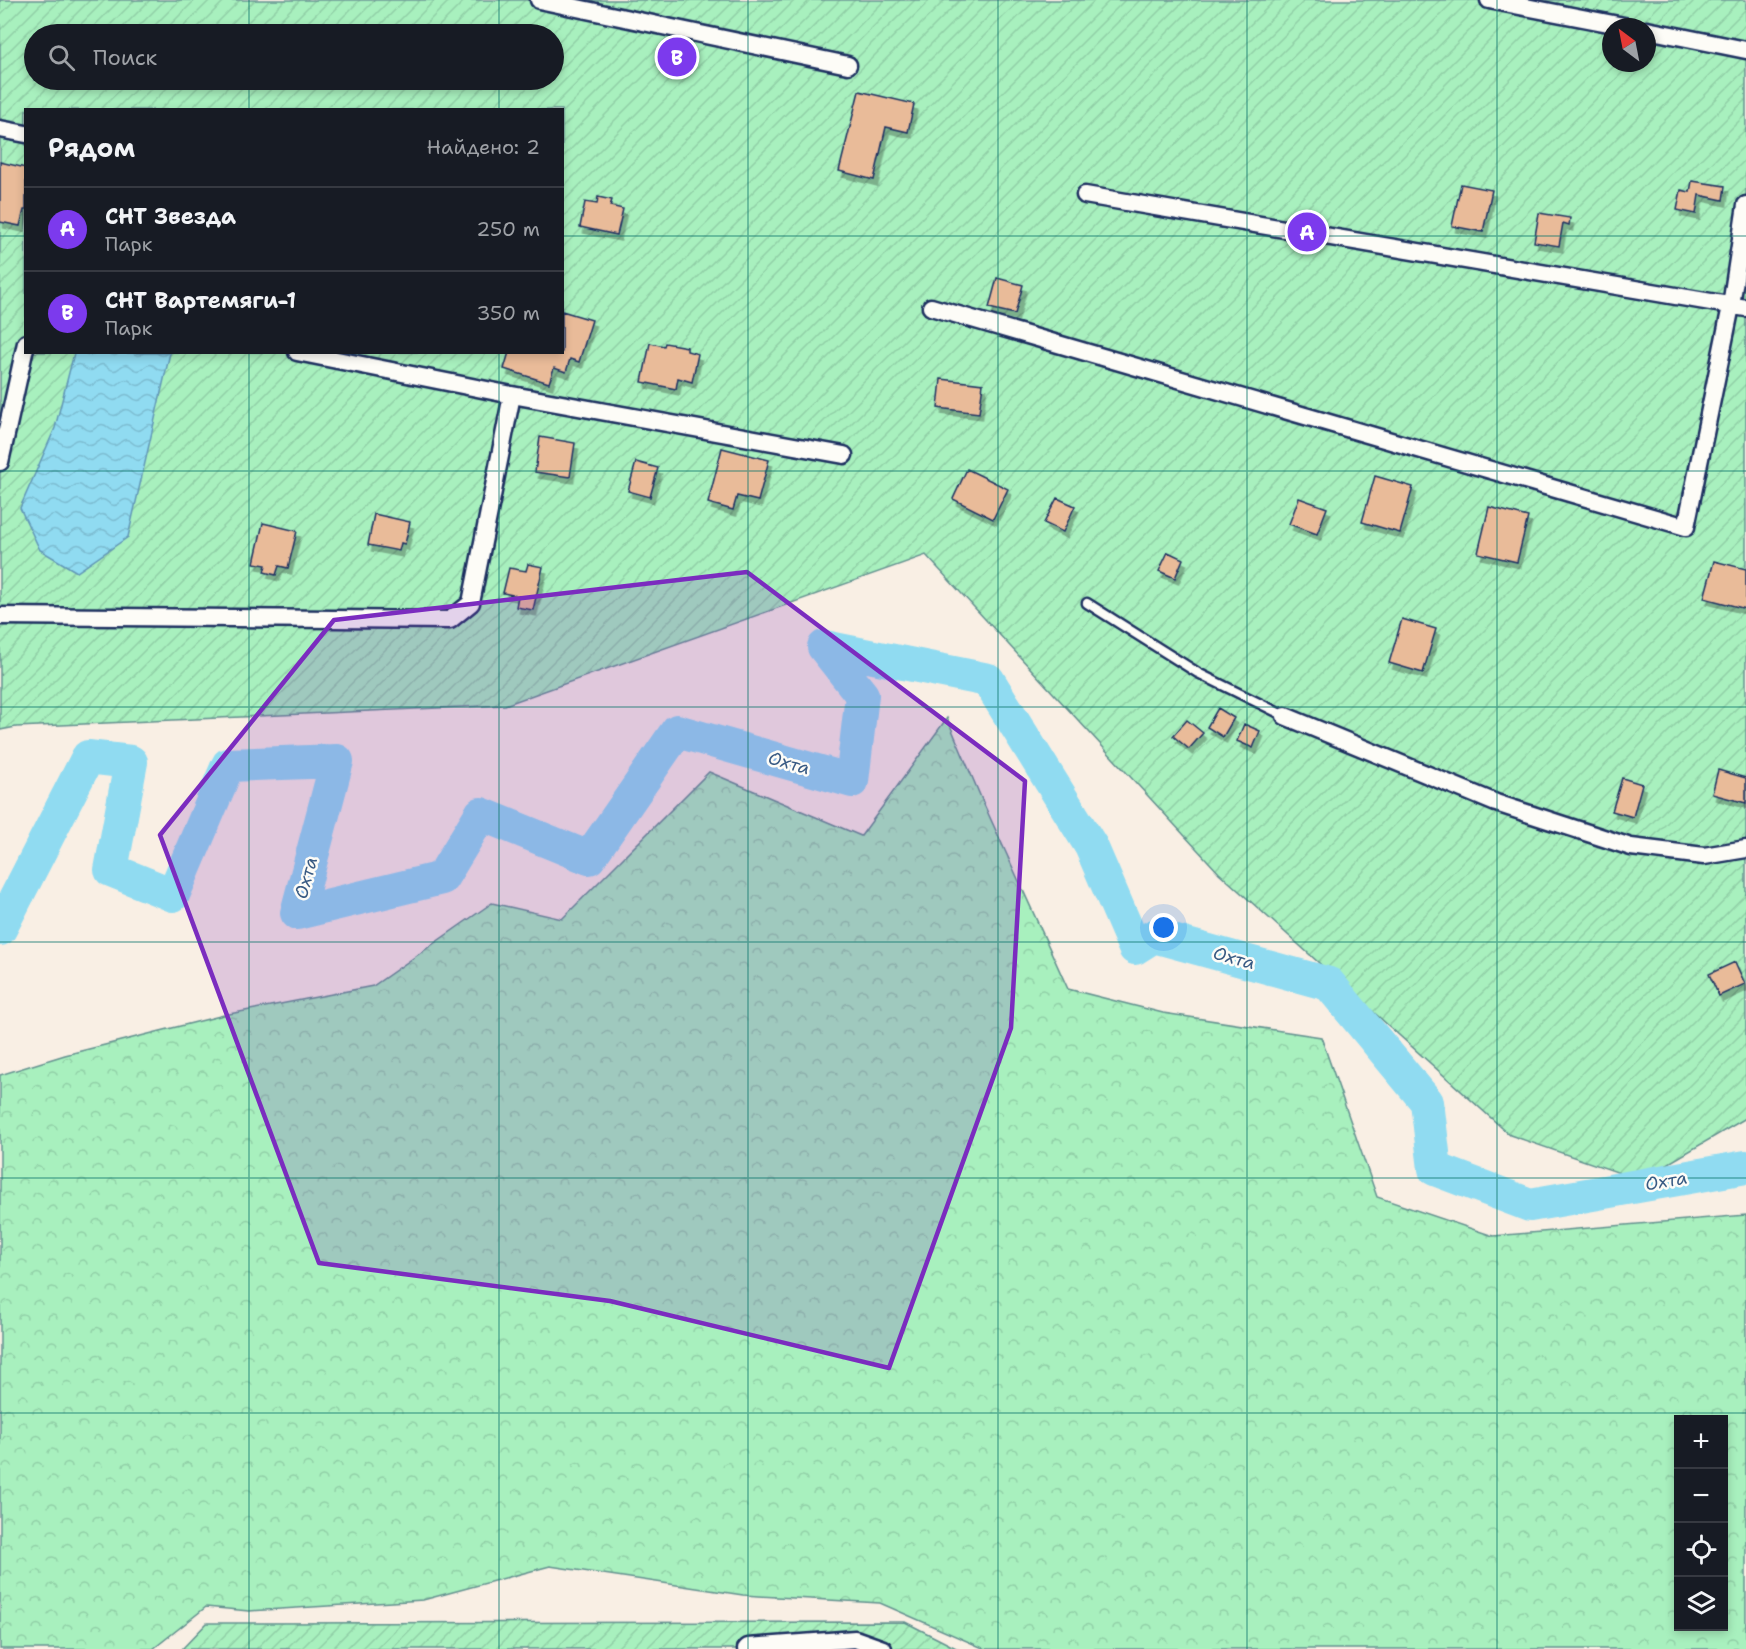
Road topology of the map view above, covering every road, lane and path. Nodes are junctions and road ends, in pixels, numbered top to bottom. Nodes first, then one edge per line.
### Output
1 (539, 0) edge
2 (1489, 0) edge
3 (1602, 22) edge
4 (1656, 32) edge
5 (1746, 50) edge
6 (848, 65) dead end
7 (0, 129) edge
8 (24, 134) edge
9 (1085, 195) dead end
10 (1746, 206) edge
11 (931, 307) dead end
12 (1739, 307) edge
13 (24, 350) edge
14 (307, 354) edge
15 (512, 395) junction
16 (5, 419) edge
17 (844, 455) dead end
18 (0, 462) edge
19 (1087, 603) dead end
20 (0, 616) edge
21 (1285, 716) joint
22 (1746, 849) edge
23 (746, 1649) edge
24 (883, 1649) edge

1 - 6 street
2 - 3 street
4 - 5 street
7 - 8 street
9 - 12 street
10 - 12 street
11 - 12 street
13 - 16 street
14 - 15 street
15 - 17 street
15 - 20 street
16 - 18 street
19 - 21 lane
21 - 22 street
23 - 24 street

